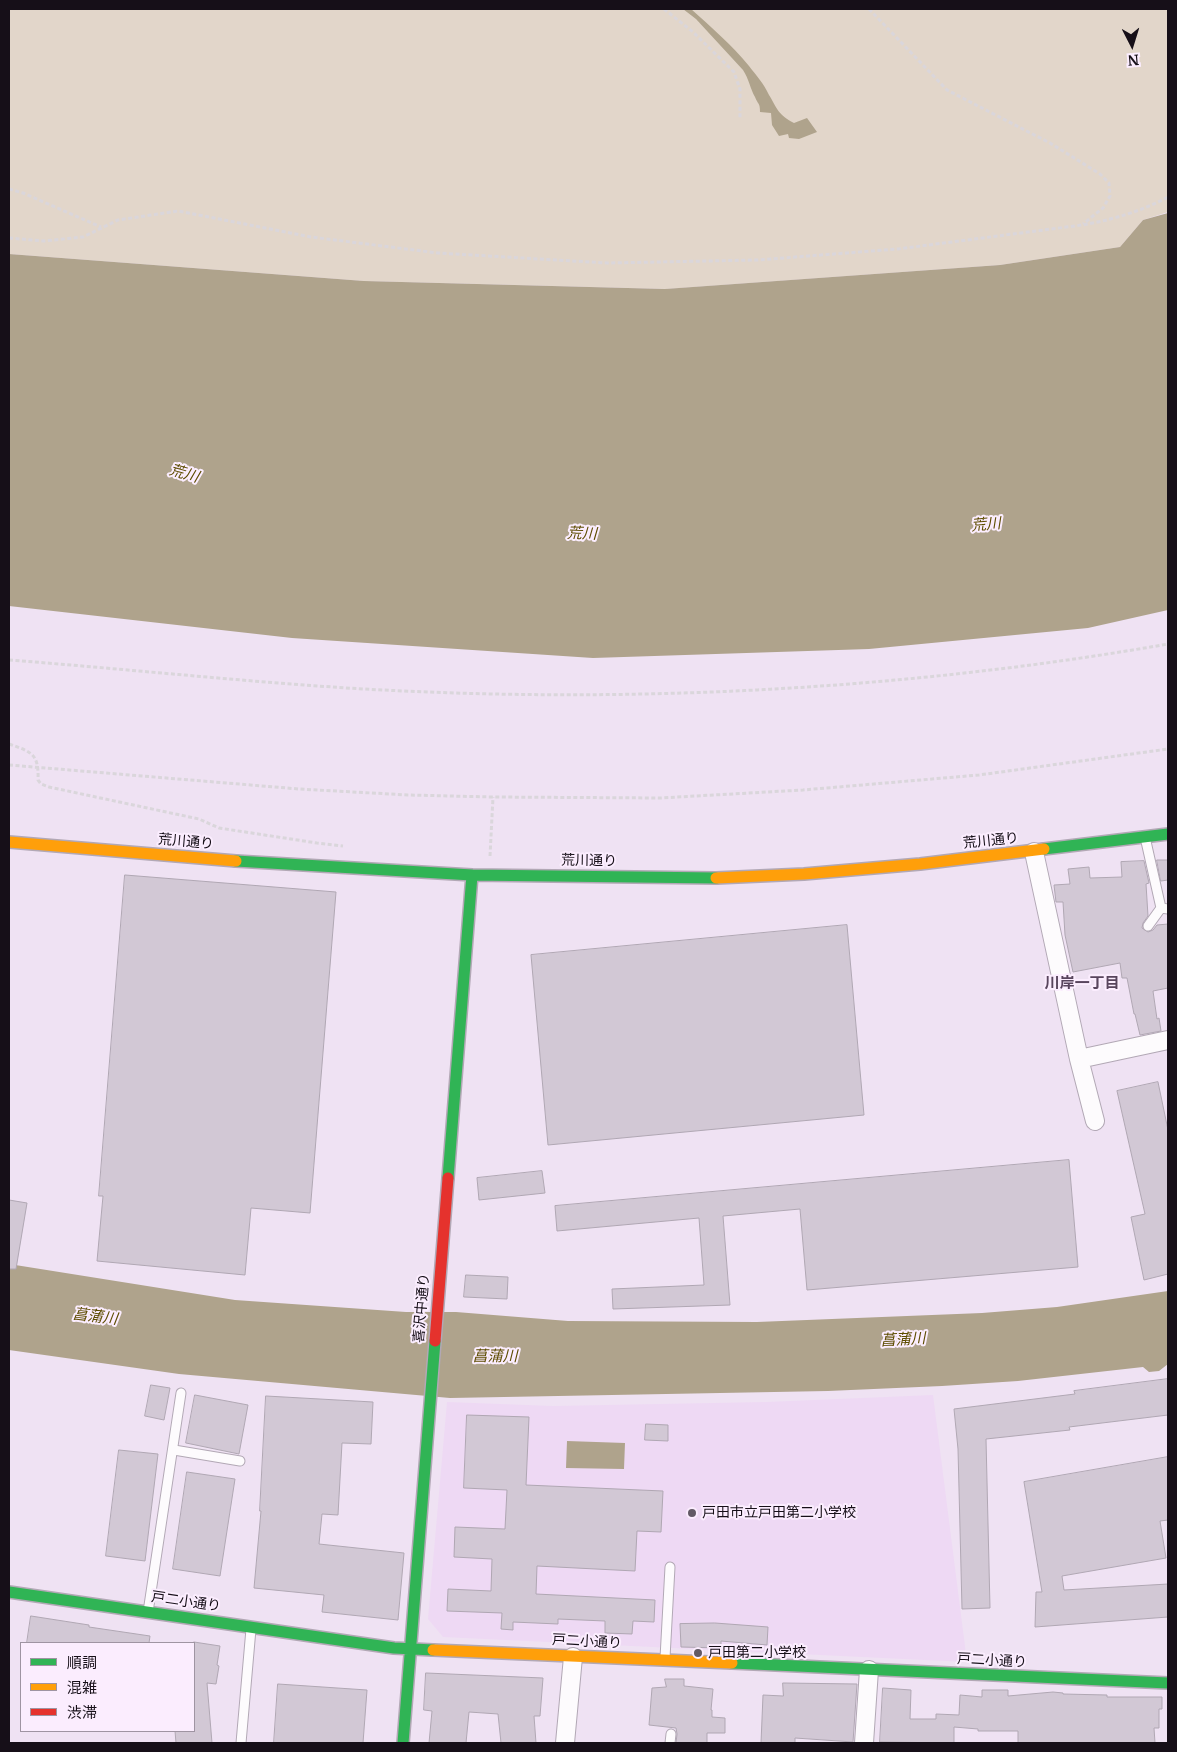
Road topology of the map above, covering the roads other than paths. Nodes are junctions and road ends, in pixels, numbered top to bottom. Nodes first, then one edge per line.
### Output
1 (1168, 834) edge
2 (1145, 837) junction
3 (9, 842) edge
4 (1034, 852) junction
5 (472, 875) junction
6 (1165, 909) edge
7 (1148, 926) dead end
8 (1168, 1040) edge
9 (1079, 1059) junction
10 (1095, 1121) dead end
11 (181, 1393) dead end
12 (174, 1450) junction
13 (240, 1460) dead end
14 (670, 1568) dead end
15 (9, 1592) edge
16 (148, 1612) junction
17 (252, 1627) junction
18 (410, 1649) junction
19 (573, 1657) junction
20 (664, 1661) junction
21 (869, 1670) junction
22 (1168, 1683) edge
23 (241, 1743) edge
24 (403, 1743) edge
25 (566, 1743) edge
26 (864, 1743) edge

1 - 2 street, 荒川通り
2 - 4 street, 荒川通り
2 - 6 lane
3 - 5 street, 荒川通り
4 - 5 street, 荒川通り
4 - 9 street
5 - 18 street, 喜沢中通り
6 - 7 lane
8 - 9 street
9 - 10 street
11 - 12 lane
12 - 13 lane
12 - 16 lane
14 - 20 lane
15 - 16 street, 戸二小通り
16 - 17 street, 戸二小通り
17 - 18 street, 戸二小通り
17 - 23 lane
18 - 19 street, 戸二小通り
18 - 24 street, 喜沢中通り
19 - 20 street, 戸二小通り
19 - 25 street
20 - 21 street, 戸二小通り
21 - 22 street, 戸二小通り
21 - 26 street

